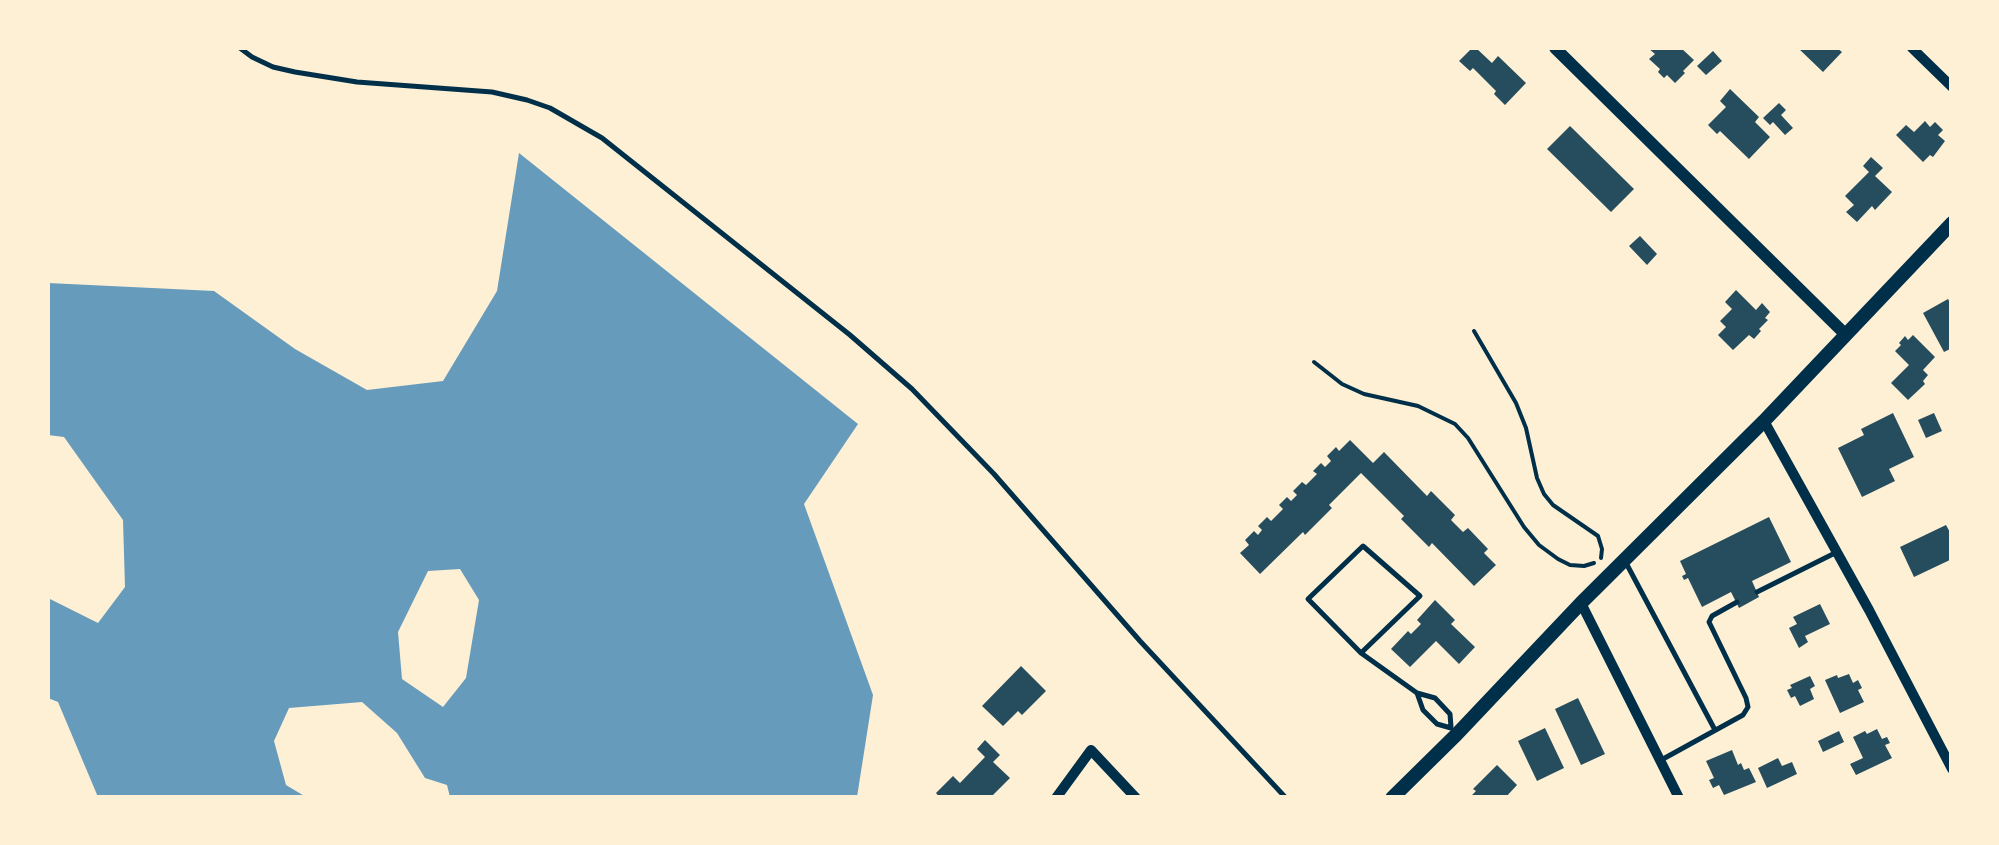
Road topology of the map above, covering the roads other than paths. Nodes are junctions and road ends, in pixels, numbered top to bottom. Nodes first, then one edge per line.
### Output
1 (240, 48) edge
2 (1555, 48) edge
3 (1912, 48) edge
4 (1952, 87) edge
5 (1952, 223) edge
6 (1846, 335) junction
7 (1764, 422) junction
8 (1837, 552) junction
9 (1624, 561) junction
10 (1757, 592) dead end
11 (1736, 602) dead end
12 (1582, 603) junction
13 (1362, 652) junction
14 (1417, 693) junction
15 (1716, 730) junction
16 (1454, 731) junction
17 (1660, 761) junction
18 (1952, 769) edge
19 (1056, 798) edge
20 (1136, 798) edge
21 (1286, 798) edge
22 (1392, 798) edge
23 (1678, 798) edge

1 - 21 lane
2 - 6 street
3 - 4 street
5 - 6 main road
6 - 7 main road
7 - 8 street
7 - 9 main road
8 - 10 lane
8 - 18 street
9 - 12 main road
9 - 15 lane
11 - 15 lane
12 - 16 main road
12 - 17 street
13 - 13 lane
13 - 14 lane
14 - 16 lane
14 - 16 lane
15 - 17 lane
16 - 22 main road
17 - 23 street
19 - 20 street

